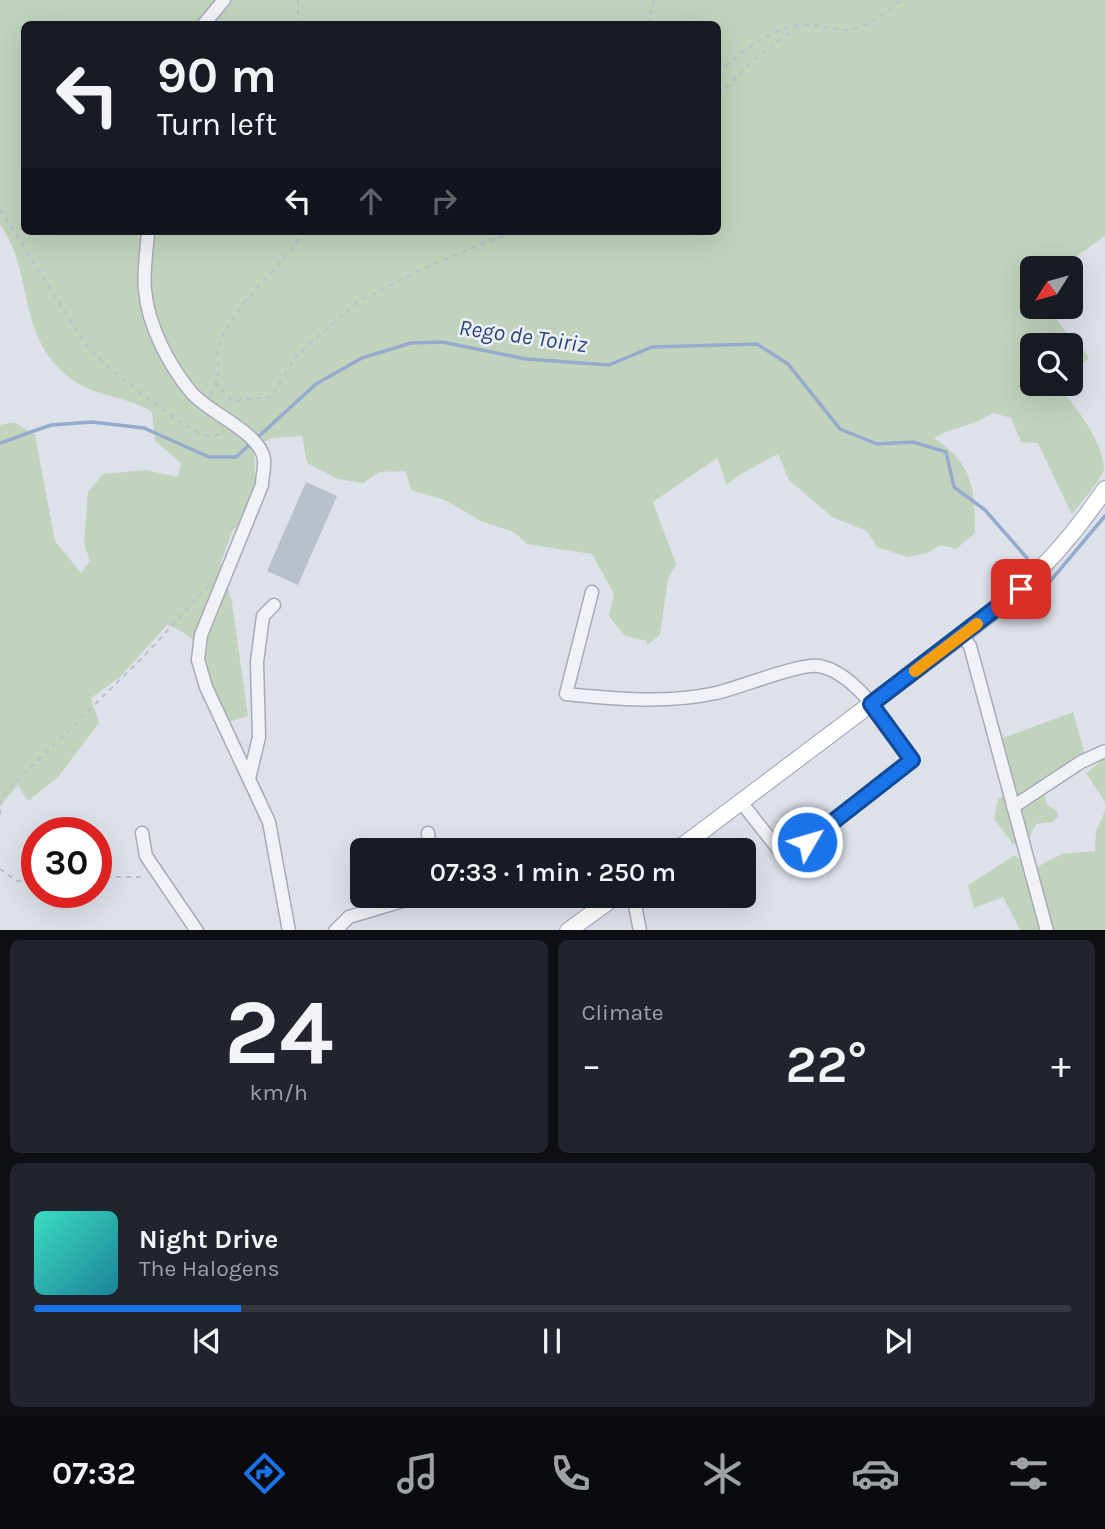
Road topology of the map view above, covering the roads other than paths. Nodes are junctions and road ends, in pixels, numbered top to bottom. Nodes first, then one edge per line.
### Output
1 (224, 0) edge
2 (206, 21) edge
3 (148, 235) edge
4 (1105, 489) edge
5 (592, 592) dead end
6 (274, 605) dead end
7 (962, 635) junction
8 (871, 704) junction
9 (1105, 751) edge
10 (249, 779) junction
11 (741, 802) junction
12 (1013, 807) junction
13 (142, 833) dead end
14 (428, 833) dead end
15 (429, 838) edge
16 (693, 838) edge
17 (379, 908) edge
18 (599, 908) edge
19 (636, 908) edge
20 (197, 930) edge
21 (289, 930) edge
22 (335, 930) edge
23 (568, 930) edge
24 (640, 930) edge
25 (1047, 930) edge

1 - 2 street
3 - 10 street
4 - 7 main road
5 - 8 street
6 - 10 street
7 - 8 main road
7 - 12 street
8 - 11 main road
8 - 11 street
9 - 12 street
10 - 21 street
11 - 16 main road
12 - 25 street
13 - 20 street
14 - 15 street
17 - 22 street
18 - 23 main road
19 - 24 street

